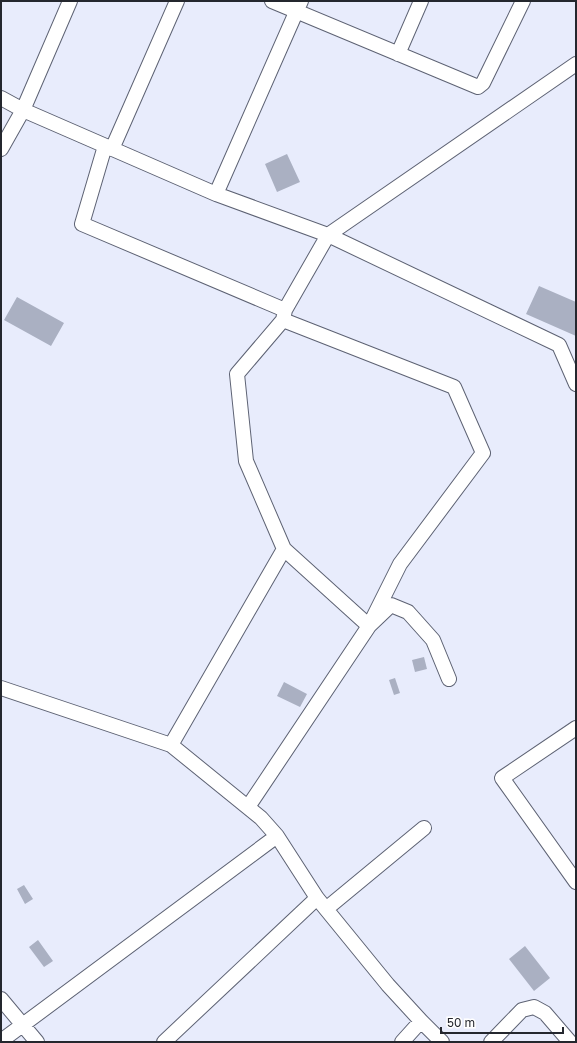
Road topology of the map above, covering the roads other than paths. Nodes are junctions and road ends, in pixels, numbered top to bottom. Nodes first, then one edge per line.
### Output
1 (70, 1) edge
2 (177, 1) edge
3 (272, 1) edge
4 (421, 1) edge
5 (523, 1) edge
6 (299, 6) edge
7 (398, 54) junction
8 (576, 64) edge
9 (1, 98) edge
10 (23, 110) junction
11 (108, 148) junction
12 (1, 149) edge
13 (216, 194) junction
14 (328, 235) junction
15 (284, 315) junction
16 (576, 384) edge
17 (284, 549) junction
18 (369, 626) junction
19 (449, 679) dead end
20 (1, 688) edge
21 (576, 728) edge
22 (171, 745) junction
23 (248, 807) junction
24 (424, 828) dead end
25 (277, 836) junction
26 (576, 882) edge
27 (317, 898) junction
28 (326, 909) junction
29 (1, 999) edge
30 (421, 1021) junction
31 (23, 1026) junction
32 (1, 1041) edge
33 (37, 1042) edge
34 (164, 1042) edge
35 (402, 1042) edge
36 (442, 1042) edge
37 (492, 1042) edge
38 (570, 1042) edge

1 - 10 street
2 - 11 street
3 - 6 street
4 - 7 street
5 - 7 street
6 - 7 street
6 - 13 street
8 - 14 street
9 - 10 street
10 - 11 street
10 - 12 street
11 - 13 street
11 - 15 street
13 - 14 street
14 - 15 street
14 - 16 street
15 - 17 street
15 - 18 street
17 - 18 street
17 - 22 street
18 - 19 street
18 - 23 street
20 - 22 street
21 - 26 street
22 - 23 street
23 - 25 street
24 - 28 street
25 - 27 street
25 - 31 street
27 - 28 street
27 - 34 street
28 - 30 street
29 - 31 street
30 - 35 street
30 - 36 street
31 - 32 street
31 - 33 street
37 - 38 street

